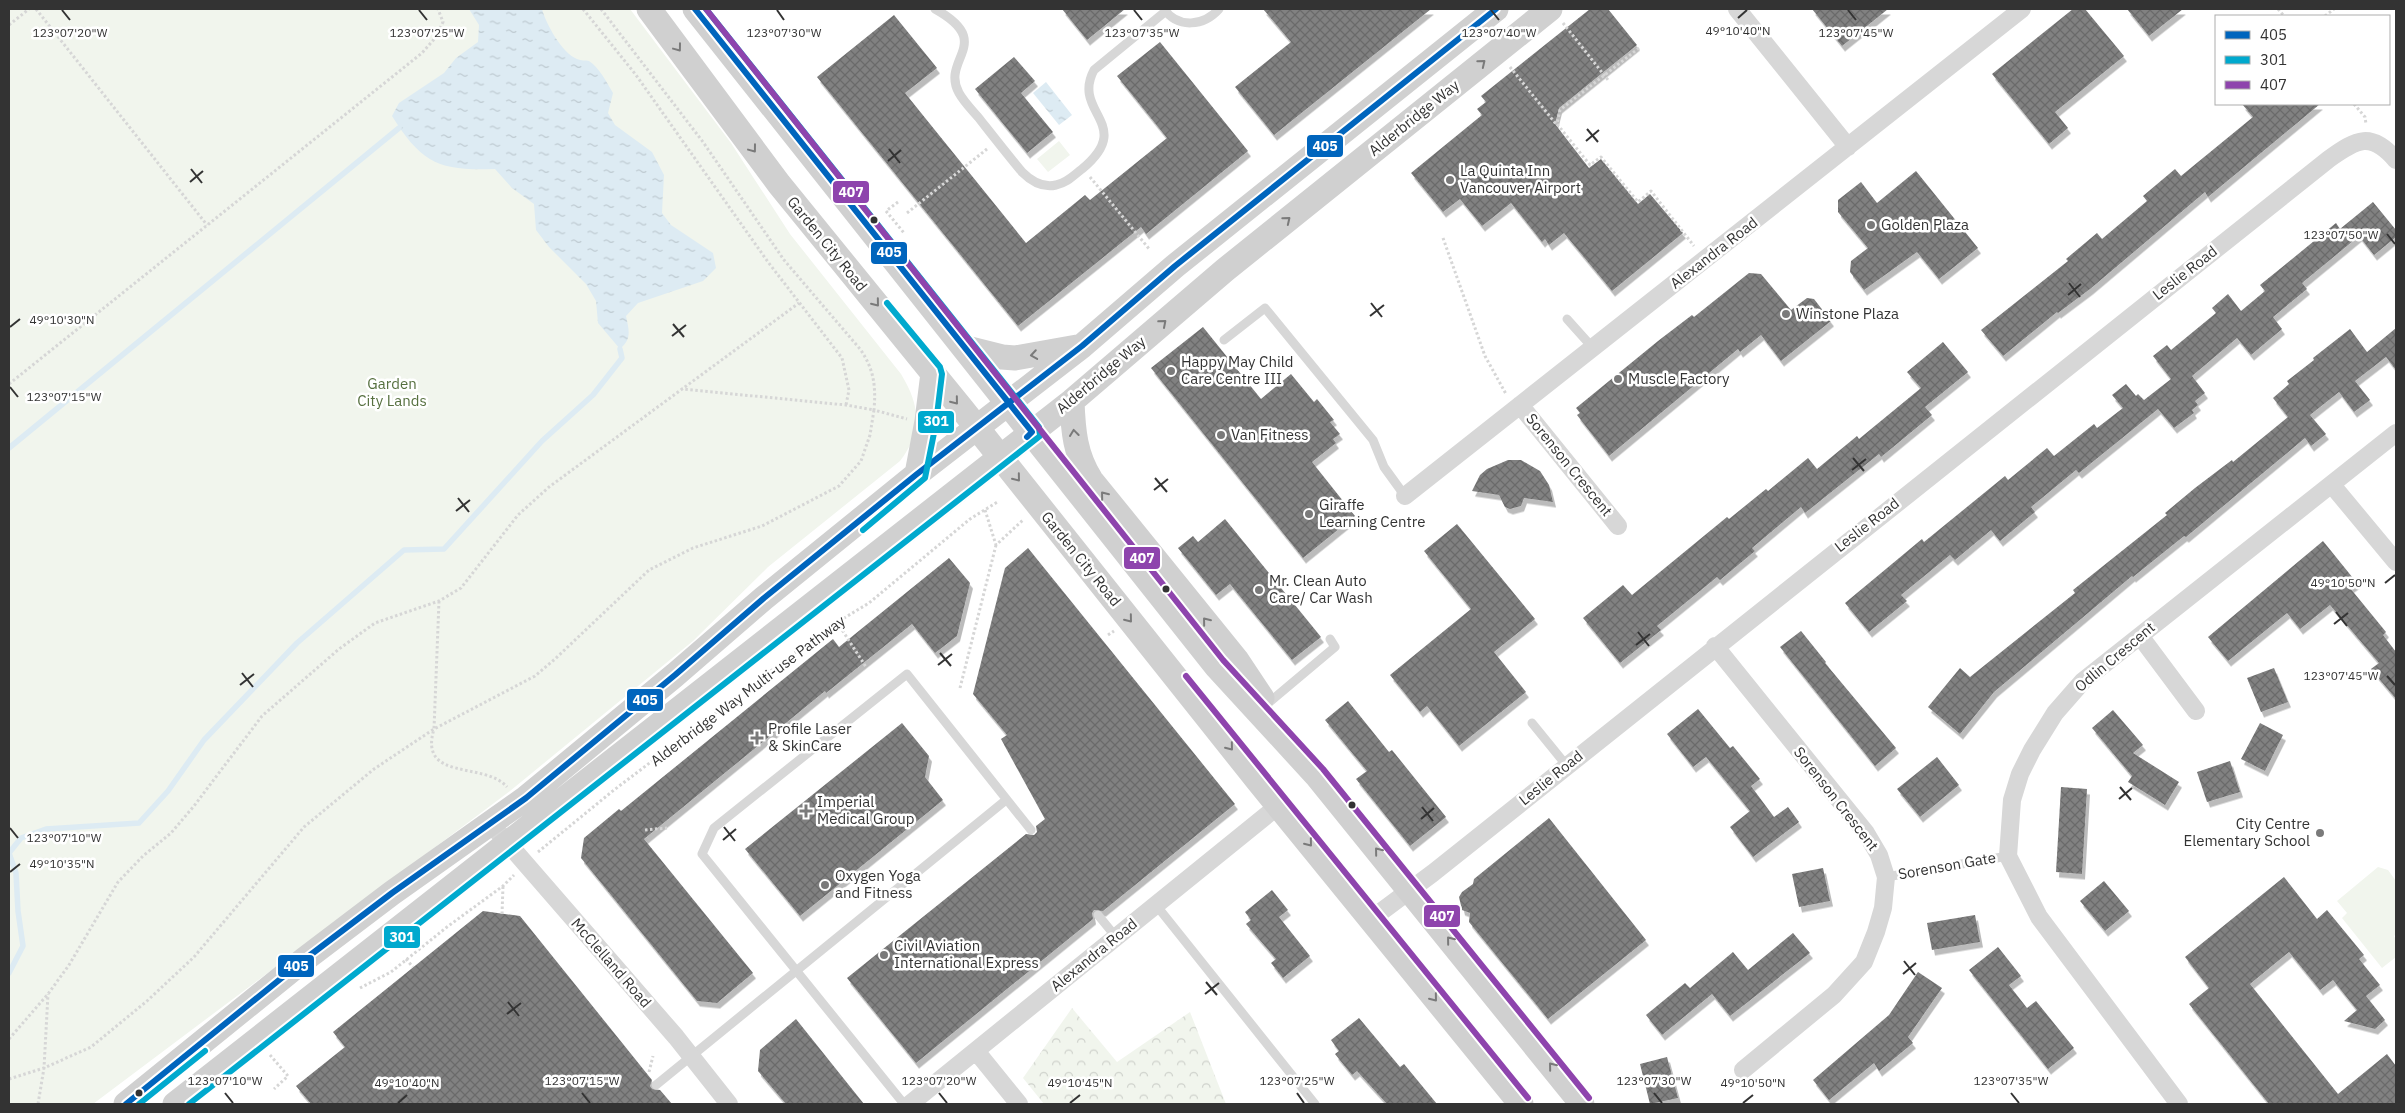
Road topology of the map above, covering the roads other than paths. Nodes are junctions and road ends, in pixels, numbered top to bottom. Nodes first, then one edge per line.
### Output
1 (649, 9) edge
2 (695, 9) edge
3 (935, 9) edge
4 (1219, 9) edge
5 (1496, 9) edge
6 (1737, 9) edge
7 (2022, 9) edge
8 (1165, 10) edge
9 (1556, 15) edge
10 (1848, 147) junction
11 (2396, 160) edge
12 (1567, 319) dead end
13 (1224, 340) dead end
14 (1082, 346) junction
15 (966, 348) junction
16 (1593, 348) junction
17 (933, 374) junction
18 (1072, 401) junction
19 (1009, 403) junction
20 (1520, 405) junction
21 (976, 428) junction
22 (1032, 432) junction
23 (2396, 433) edge
24 (1000, 458) junction
25 (917, 474) junction
26 (2332, 485) junction
27 (1405, 496) joint
28 (1618, 526) dead end
29 (2396, 562) edge
30 (2140, 636) junction
31 (1330, 639) dead end
32 (1715, 646) junction
33 (1262, 708) junction
34 (2196, 711) dead end
35 (1532, 723) dead end
36 (1567, 766) junction
37 (1006, 800) junction
38 (1278, 806) junction
39 (491, 824) junction
40 (1031, 830) dead end
41 (509, 844) junction
42 (2008, 856) junction
43 (1886, 877) junction
44 (1409, 889) junction
45 (1156, 904) junction
46 (1098, 915) dead end
47 (1370, 920) junction
48 (1116, 937) junction
49 (796, 971) junction
50 (976, 1051) junction
51 (691, 1057) junction
52 (1743, 1070) dead end
53 (656, 1085) dead end
54 (126, 1104) edge
55 (175, 1104) edge
56 (729, 1104) edge
57 (904, 1104) edge
58 (910, 1104) edge
59 (1020, 1104) edge
60 (1314, 1104) edge
61 (1521, 1104) edge
62 (1582, 1104) edge
63 (2179, 1104) edge

1 -> 17 main road, Garden City Road
2 - 15 main road
3 - 8 lane
4 - 8 lane
5 - 14 main road
6 - 10 street
7 - 10 street, Alexandra Road
18 -> 9 main road, Alderbridge Way
10 - 16 street, Alexandra Road
11 - 32 street, Leslie Road
12 - 16 lane
13 - 27 lane
14 -> 15 main road
14 - 19 main road
15 - 19 main road
16 - 20 street, Alexandra Road
17 -> 21 main road, Garden City Road
17 - 25 main road
18 - 22 main road, Alderbridge Way
33 -> 18 main road
19 - 21 main road
19 - 22 main road
20 - 27 street, Alexandra Road
20 - 28 street, Sorenson Crescent
21 - 24 main road, Garden City Road
21 - 25 main road
22 - 24 main road, Alderbridge Way
22 - 33 main road
23 - 26 street, Odlin Crescent
24 -> 38 main road, Garden City Road
24 - 41 main road, Alderbridge Way
25 - 39 main road
26 - 29 street
26 - 30 street, Odlin Crescent
30 - 34 street
30 - 42 street, Odlin Crescent
31 - 33 lane
32 - 36 street, Leslie Road
32 - 43 street, Sorenson Crescent
44 -> 33 main road
35 - 36 lane
36 - 44 street, Leslie Road
37 - 40 lane
37 - 49 lane
37 - 49 lane
38 - 45 street, Alexandra Road
38 -> 47 main road, Garden City Road
39 - 41 street, McClelland Road
39 - 54 main road
41 - 51 street, McClelland Road
41 - 55 main road, Alderbridge Way
42 - 43 lane, Sorenson Gate
42 - 63 street
43 - 52 street, Sorenson Crescent
44 - 47 street, Leslie Road
62 -> 44 main road
45 - 48 street, Alexandra Road
45 - 60 lane
46 - 48 lane
47 -> 61 main road, Garden City Road
48 - 50 street, Alexandra Road
49 - 51 lane
49 - 57 lane
50 - 58 street, Alexandra Road
50 - 59 street
51 - 53 lane
51 - 56 street, McClelland Road

